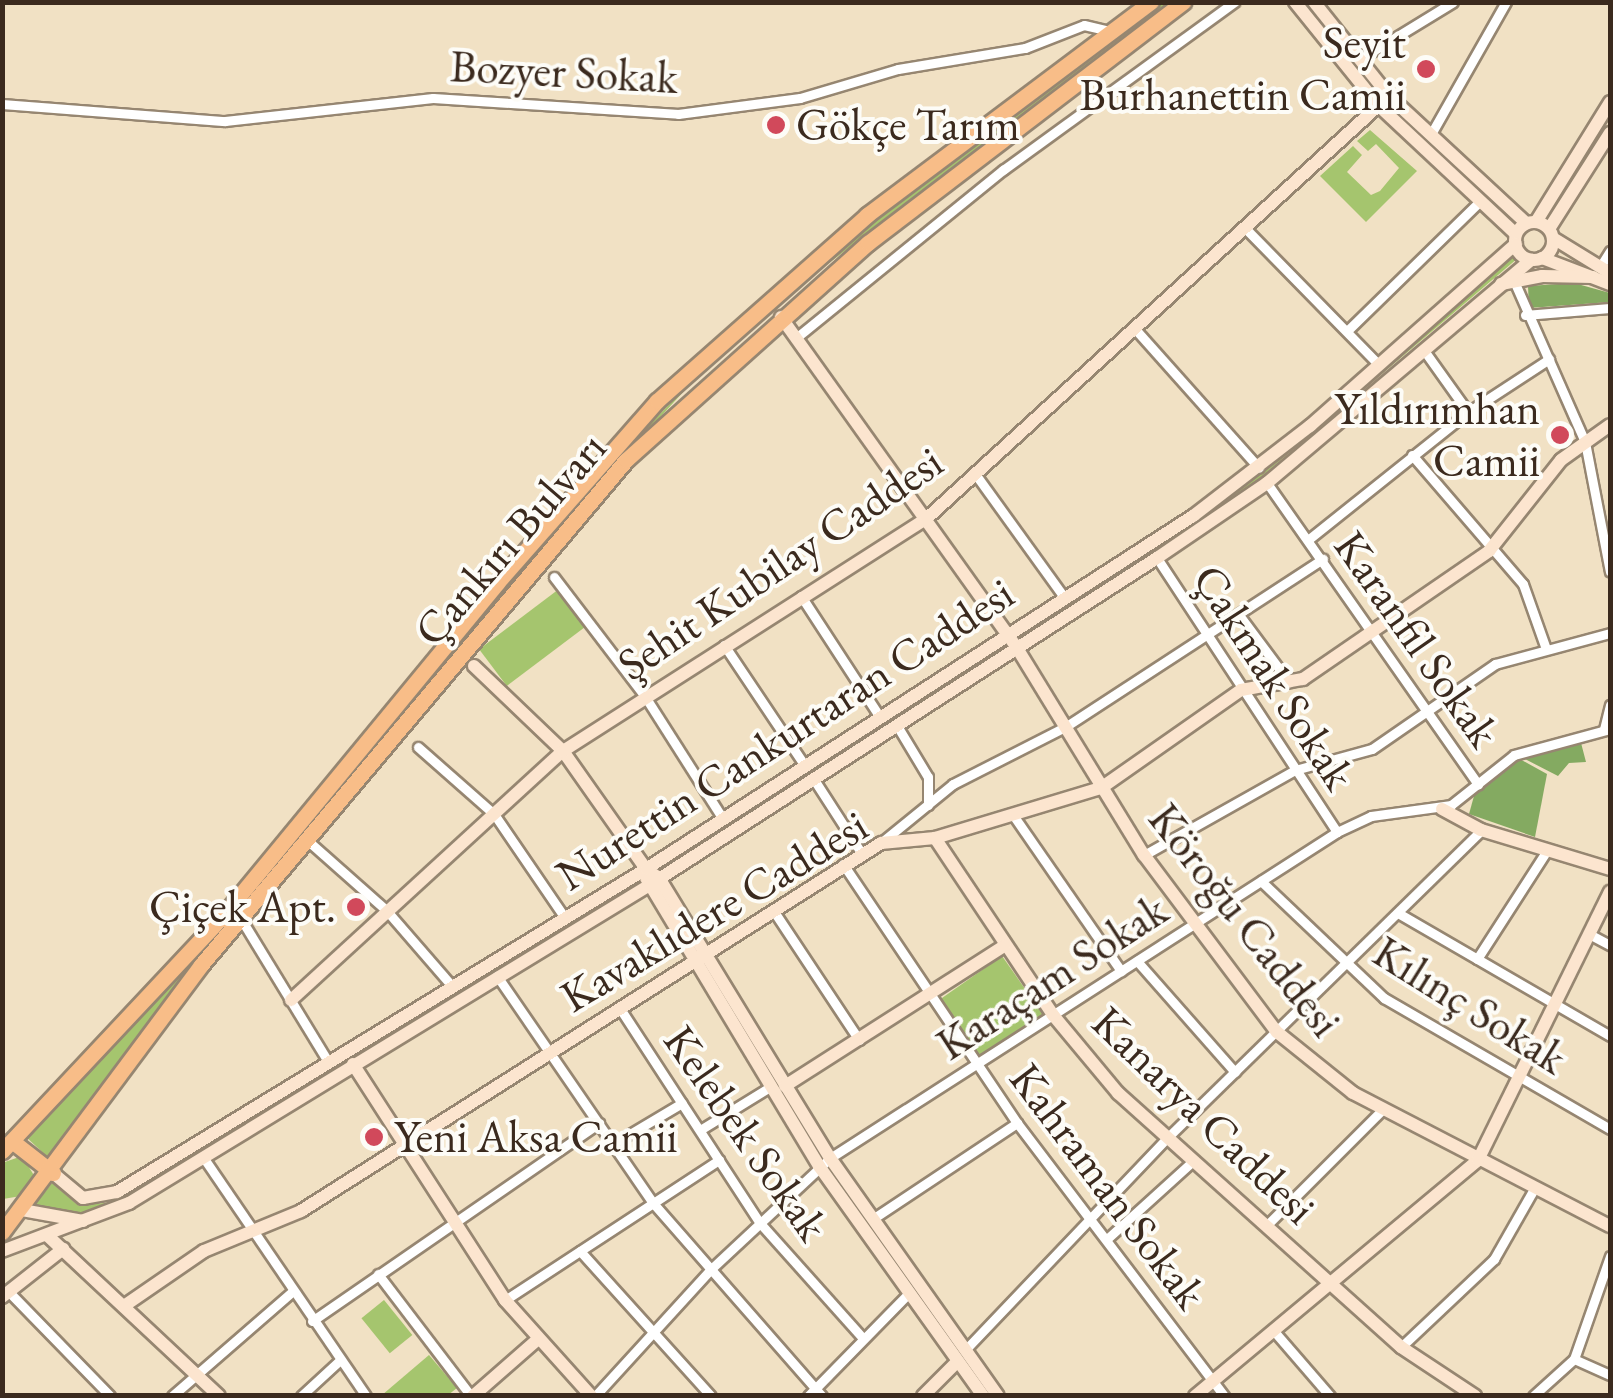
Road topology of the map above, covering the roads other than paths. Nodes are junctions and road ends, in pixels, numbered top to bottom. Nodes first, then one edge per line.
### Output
1 (1151, 2) edge
2 (1183, 2) edge
3 (1234, 2) edge
4 (1296, 2) edge
5 (1314, 2) edge
6 (1454, 2) edge
7 (1506, 2) edge
8 (1114, 31) junction
9 (1360, 60) junction
10 (1384, 101) junction
11 (1610, 102) edge
12 (2, 104) edge
13 (1432, 134) junction
14 (1608, 142) edge
15 (1480, 201) junction
16 (1246, 230) junction
17 (1533, 232) junction
18 (1610, 252) edge
19 (1536, 259) junction
20 (1602, 272) edge
21 (1514, 281) junction
22 (1610, 284) edge
23 (1494, 286) junction
24 (1610, 308) edge
25 (1526, 315) junction
26 (781, 317) junction
27 (1137, 331) junction
28 (1347, 332) junction
29 (796, 338) junction
30 (1422, 348) junction
31 (1549, 358) junction
32 (1378, 364) junction
33 (1468, 412) junction
34 (1610, 425) edge
35 (1584, 442) junction
36 (1412, 456) junction
37 (1259, 468) junction
38 (976, 474) junction
39 (1268, 483) junction
40 (926, 520) junction
41 (1309, 539) junction
42 (1489, 550) junction
43 (1157, 558) junction
44 (1323, 560) junction
45 (1610, 572) edge
46 (554, 577) dead end
47 (800, 596) junction
48 (1064, 596) junction
49 (1240, 614) junction
50 (1371, 626) junction
51 (1006, 633) junction
52 (1204, 633) junction
53 (1610, 633) edge
54 (724, 644) junction
55 (1017, 648) junction
56 (1546, 649) junction
57 (474, 666) dead end
58 (1289, 682) junction
59 (1241, 690) junction
60 (644, 695) junction
61 (1610, 705) edge
62 (1427, 712) junction
63 (880, 717) junction
64 (896, 724) junction
65 (1065, 727) junction
66 (1607, 729) edge
67 (418, 747) dead end
68 (563, 751) junction
69 (1295, 770) junction
70 (809, 772) junction
71 (1478, 784) junction
72 (1101, 788) junction
73 (928, 805) junction
74 (1442, 809) junction
75 (494, 814) junction
76 (1013, 815) junction
77 (723, 819) junction
78 (1481, 830) junction
79 (1337, 832) junction
80 (934, 838) junction
81 (306, 839) junction
82 (880, 843) junction
83 (1548, 850) junction
84 (862, 854) junction
85 (1144, 856) junction
86 (843, 864) junction
87 (1610, 869) edge
88 (645, 870) junction
89 (1261, 881) junction
90 (654, 882) junction
91 (1610, 892) edge
92 (772, 910) junction
93 (387, 911) junction
94 (1398, 913) junction
95 (565, 918) junction
96 (240, 919) junction
97 (1193, 925) junction
98 (1589, 934) junction
99 (1610, 945) edge
100 (1004, 946) junction
101 (699, 957) junction
102 (1477, 959) junction
103 (1137, 961) junction
104 (1346, 966) junction
105 (1121, 971) junction
106 (496, 976) junction
107 (452, 986) junction
108 (930, 994) junction
109 (291, 1000) junction
110 (1554, 1003) junction
111 (619, 1007) junction
112 (1053, 1015) junction
113 (1277, 1032) junction
114 (1610, 1036) edge
115 (859, 1040) junction
116 (550, 1050) junction
117 (327, 1060) junction
118 (354, 1064) junction
119 (977, 1065) junction
120 (1235, 1072) junction
121 (1516, 1074) junction
122 (778, 1086) junction
123 (682, 1103) junction
124 (1383, 1109) junction
125 (599, 1122) junction
126 (1016, 1123) junction
127 (700, 1130) junction
128 (1610, 1130) edge
129 (1167, 1138) junction
130 (405, 1144) junction
131 (613, 1144) junction
132 (7, 1146) edge
133 (203, 1157) junction
134 (719, 1160) junction
135 (1478, 1160) junction
136 (1193, 1161) junction
137 (824, 1162) junction
138 (52, 1173) junction
139 (1534, 1187) junction
140 (653, 1203) junction
141 (2, 1205) edge
142 (22, 1210) junction
143 (874, 1218) junction
144 (1094, 1219) junction
145 (90, 1221) junction
146 (453, 1221) junction
147 (760, 1222) junction
148 (1266, 1226) junction
149 (1610, 1226) edge
150 (252, 1231) junction
151 (2, 1232) edge
152 (48, 1236) junction
153 (1108, 1238) junction
154 (63, 1250) junction
155 (580, 1251) junction
156 (2, 1252) edge
157 (1610, 1256) edge
158 (710, 1270) junction
159 (378, 1274) junction
160 (1330, 1286) junction
161 (293, 1291) junction
162 (909, 1293) junction
163 (6, 1294) edge
164 (505, 1300) junction
165 (124, 1306) junction
166 (312, 1321) junction
167 (1274, 1330) junction
168 (653, 1336) junction
169 (864, 1338) junction
170 (537, 1340) junction
171 (1401, 1347) junction
172 (962, 1355) junction
173 (1574, 1359) junction
174 (339, 1360) junction
175 (195, 1373) junction
176 (1610, 1375) edge
177 (1212, 1382) junction
178 (815, 1393) edge
179 (110, 1396) edge
180 (172, 1396) edge
181 (219, 1396) edge
182 (301, 1396) edge
183 (366, 1396) edge
184 (472, 1396) edge
185 (593, 1396) edge
186 (711, 1396) edge
187 (923, 1396) edge
188 (982, 1396) edge
189 (998, 1396) edge
190 (1196, 1396) edge
191 (1224, 1396) edge
192 (1330, 1396) edge
193 (1475, 1396) edge
194 (1533, 1396) edge

1 - 8 highway, Çankırı Bulvarı
2 - 26 highway, Çankırı Bulvarı
3 - 29 street
4 - 10 street
5 - 9 street
6 - 9 street
7 - 13 street
8 - 12 street, Bozyer Sokak
8 - 132 highway, Çankırı Bulvarı
9 - 10 street
10 - 13 street
10 - 15 street
10 - 16 street, Şehit Kubilay Caddesi
11 - 17 street, Nurettin Cankurtaran Caddesi
13 - 17 street
14 - 17 street, Nurettin Cankurtaran Caddesi
15 - 17 street
15 - 28 street
16 - 27 street, Şehit Kubilay Caddesi
16 - 28 street
17 - 19 street
17 - 19 street
17 - 20 street
17 - 32 street, Nurettin Cankurtaran Caddesi
18 - 20 street
19 - 20 street
19 - 23 street, Nurettin Cankurtaran Caddesi
20 - 21 street
20 - 22 street
21 - 23 street
21 - 25 street
23 - 30 street, Nurettin Cankurtaran Caddesi
24 - 25 street
25 - 31 street
26 - 29 street, Köroğu Caddesi
26 - 81 highway, Çankırı Bulvarı
27 - 37 street
27 - 38 street, Şehit Kubilay Caddesi
28 - 32 street
29 - 40 street, Köroğu Caddesi
30 - 33 street
30 - 39 street, Nurettin Cankurtaran Caddesi
31 - 33 street
31 - 35 street
32 - 37 street, Nurettin Cankurtaran Caddesi
33 - 36 street
34 - 35 street, Kavaklıdere Caddesi
35 - 42 street, Kavaklıdere Caddesi
35 - 45 street
36 - 41 street
36 - 42 street
37 - 48 street, Nurettin Cankurtaran Caddesi
38 - 40 street, Şehit Kubilay Caddesi
38 - 48 street
39 - 41 street, Karanfil Sokak
39 - 43 street, Nurettin Cankurtaran Caddesi
40 - 47 street, Şehit Kubilay Caddesi
40 - 51 street, Köroğu Caddesi
41 - 44 street, Karanfil Sokak
42 - 50 street, Kavaklıdere Caddesi
42 - 56 street
43 - 52 street, Çakmak Sokak
43 - 55 street, Nurettin Cankurtaran Caddesi
44 - 49 street
44 - 50 street, Karanfil Sokak
46 - 60 street
47 - 54 street, Şehit Kubilay Caddesi
47 - 63 street
48 - 51 street, Nurettin Cankurtaran Caddesi
49 - 52 street
49 - 58 street
50 - 58 street, Kavaklıdere Caddesi
50 - 62 street, Karanfil Sokak
51 - 55 street, Köroğu Caddesi
51 - 63 street, Nurettin Cankurtaran Caddesi
52 - 59 street, Çakmak Sokak
52 - 65 street
53 - 56 street
54 - 60 street, Şehit Kubilay Caddesi
54 - 70 street
55 - 64 street, Nurettin Cankurtaran Caddesi
55 - 65 street, Köroğu Caddesi
56 - 62 street
57 - 68 street
58 - 59 street, Kavaklıdere Caddesi
59 - 69 street, Çakmak Sokak
59 - 72 street, Kavaklıdere Caddesi
60 - 68 street, Şehit Kubilay Caddesi
60 - 77 street
61 - 66 street
62 - 69 street
62 - 71 street, Karanfil Sokak
63 - 70 street, Nurettin Cankurtaran Caddesi
64 - 70 street, Nurettin Cankurtaran Caddesi
64 - 73 street
65 - 72 street, Köroğu Caddesi
65 - 73 street
66 - 71 street, Karaçam Sokak
67 - 75 street
68 - 75 street, Şehit Kubilay Caddesi
68 - 88 street
69 - 79 street, Çakmak Sokak
69 - 85 street
70 - 77 street, Nurettin Cankurtaran Caddesi
70 - 84 street
70 - 90 street, Nurettin Cankurtaran Caddesi
71 - 74 street, Karaçam Sokak
72 - 76 street, Kavaklıdere Caddesi
72 - 85 street, Köroğu Caddesi
73 - 82 street
74 - 78 street
74 - 79 street, Karaçam Sokak
75 - 93 street, Şehit Kubilay Caddesi
75 - 95 street
76 - 80 street, Kavaklıdere Caddesi
76 - 105 street
77 - 88 street, Nurettin Cankurtaran Caddesi
78 - 83 street
78 - 94 street
79 - 89 street, Karaçam Sokak
80 - 82 street, Kavaklıdere Caddesi
80 - 100 street, Kanarya Caddesi
81 - 93 street
81 - 96 highway, Çankırı Bulvarı
82 - 84 street, Kavaklıdere Caddesi
83 - 87 street
83 - 102 street
84 - 86 street, Kavaklıdere Caddesi
85 - 97 street, Köroğu Caddesi
86 - 92 street, Kavaklıdere Caddesi
86 - 108 street, Kahraman Sokak
88 - 90 street
88 - 95 street, Nurettin Cankurtaran Caddesi
89 - 97 street, Karaçam Sokak
89 - 104 street, Kılınç Sokak
90 - 101 street
90 - 106 street, Nurettin Cankurtaran Caddesi
91 - 98 street
92 - 101 street, Kavaklıdere Caddesi
92 - 115 street
93 - 107 street
93 - 109 street, Şehit Kubilay Caddesi
94 - 102 street
94 - 104 street
95 - 107 street, Nurettin Cankurtaran Caddesi
96 - 109 street
96 - 138 highway, Çankırı Bulvarı
97 - 103 street, Karaçam Sokak
97 - 113 street, Köroğu Caddesi
98 - 99 street
98 - 110 street
100 - 108 street
100 - 112 street, Kanarya Caddesi
101 - 111 street, Kavaklıdere Caddesi
101 - 122 street
102 - 110 street
103 - 105 street, Karaçam Sokak
103 - 120 street
104 - 113 street
104 - 121 street, Kılınç Sokak
105 - 112 street, Karaçam Sokak
106 - 116 street
106 - 118 street, Nurettin Cankurtaran Caddesi
107 - 117 street, Nurettin Cankurtaran Caddesi
108 - 115 street
108 - 119 street, Kahraman Sokak
109 - 117 street
110 - 114 street
110 - 121 street
111 - 116 street, Kavaklıdere Caddesi
111 - 123 street, Kelebek Sokak
112 - 119 street, Karaçam Sokak
112 - 129 street, Kanarya Caddesi
113 - 120 street
113 - 124 street, Köroğu Caddesi
115 - 122 street
116 - 125 street
116 - 130 street, Kavaklıdere Caddesi
117 - 138 street, Nurettin Cankurtaran Caddesi
118 - 130 street
118 - 133 street, Nurettin Cankurtaran Caddesi
119 - 126 street, Kahraman Sokak
119 - 137 street, Karaçam Sokak
120 - 129 street
121 - 128 street, Kılınç Sokak
121 - 135 street
122 - 127 street
122 - 137 street
123 - 127 street, Kelebek Sokak
123 - 131 street
124 - 135 street, Köroğu Caddesi
124 - 148 street
125 - 131 street
125 - 146 street
126 - 143 street
126 - 144 street, Kahraman Sokak
127 - 134 street, Kelebek Sokak
129 - 136 street, Kanarya Caddesi
129 - 144 street
130 - 146 street
130 - 150 street, Kavaklıdere Caddesi
131 - 140 street
132 - 138 highway
133 - 145 street, Nurettin Cankurtaran Caddesi
133 - 150 street
134 - 140 street
134 - 147 street, Kelebek Sokak
135 - 139 street, Köroğu Caddesi
135 - 160 street
136 - 148 street, Kanarya Caddesi
136 - 153 street
137 - 143 street
137 - 147 street, Karaçam Sokak
137 - 162 street
138 - 142 highway, Çankırı Bulvarı
139 - 149 street, Köroğu Caddesi
139 - 171 street
140 - 155 street
140 - 158 street
141 - 142 highway
142 - 145 street
142 - 151 highway, Çankırı Bulvarı
143 - 172 street
144 - 153 street, Kahraman Sokak
144 - 172 street
145 - 152 street, Nurettin Cankurtaran Caddesi
146 - 159 street
146 - 164 street
147 - 158 street, Karaçam Sokak
147 - 169 street, Kelebek Sokak
148 - 160 street, Kanarya Caddesi
150 - 161 street
150 - 165 street, Kavaklıdere Caddesi
152 - 154 street
152 - 156 street, Nurettin Cankurtaran Caddesi
153 - 177 street, Kahraman Sokak
154 - 163 street
154 - 165 street
155 - 164 street
155 - 168 street
157 - 173 street
158 - 168 street, Karaçam Sokak
158 - 178 street
159 - 166 street
159 - 184 street
160 - 167 street
160 - 171 street, Kanarya Caddesi
161 - 166 street
161 - 175 street
162 - 169 street
162 - 172 street
163 - 179 street
164 - 170 street
165 - 175 street
166 - 174 street
167 - 177 street
167 - 192 street
168 - 185 street, Karaçam Sokak
168 - 186 street
169 - 178 street
170 - 184 street
170 - 185 street
171 - 193 street, Kanarya Caddesi
172 - 187 street
172 - 188 street
172 - 189 street
173 - 176 street
173 - 194 street
174 - 182 street
174 - 183 street
175 - 180 street
175 - 181 street
177 - 190 street
177 - 191 street, Kahraman Sokak

